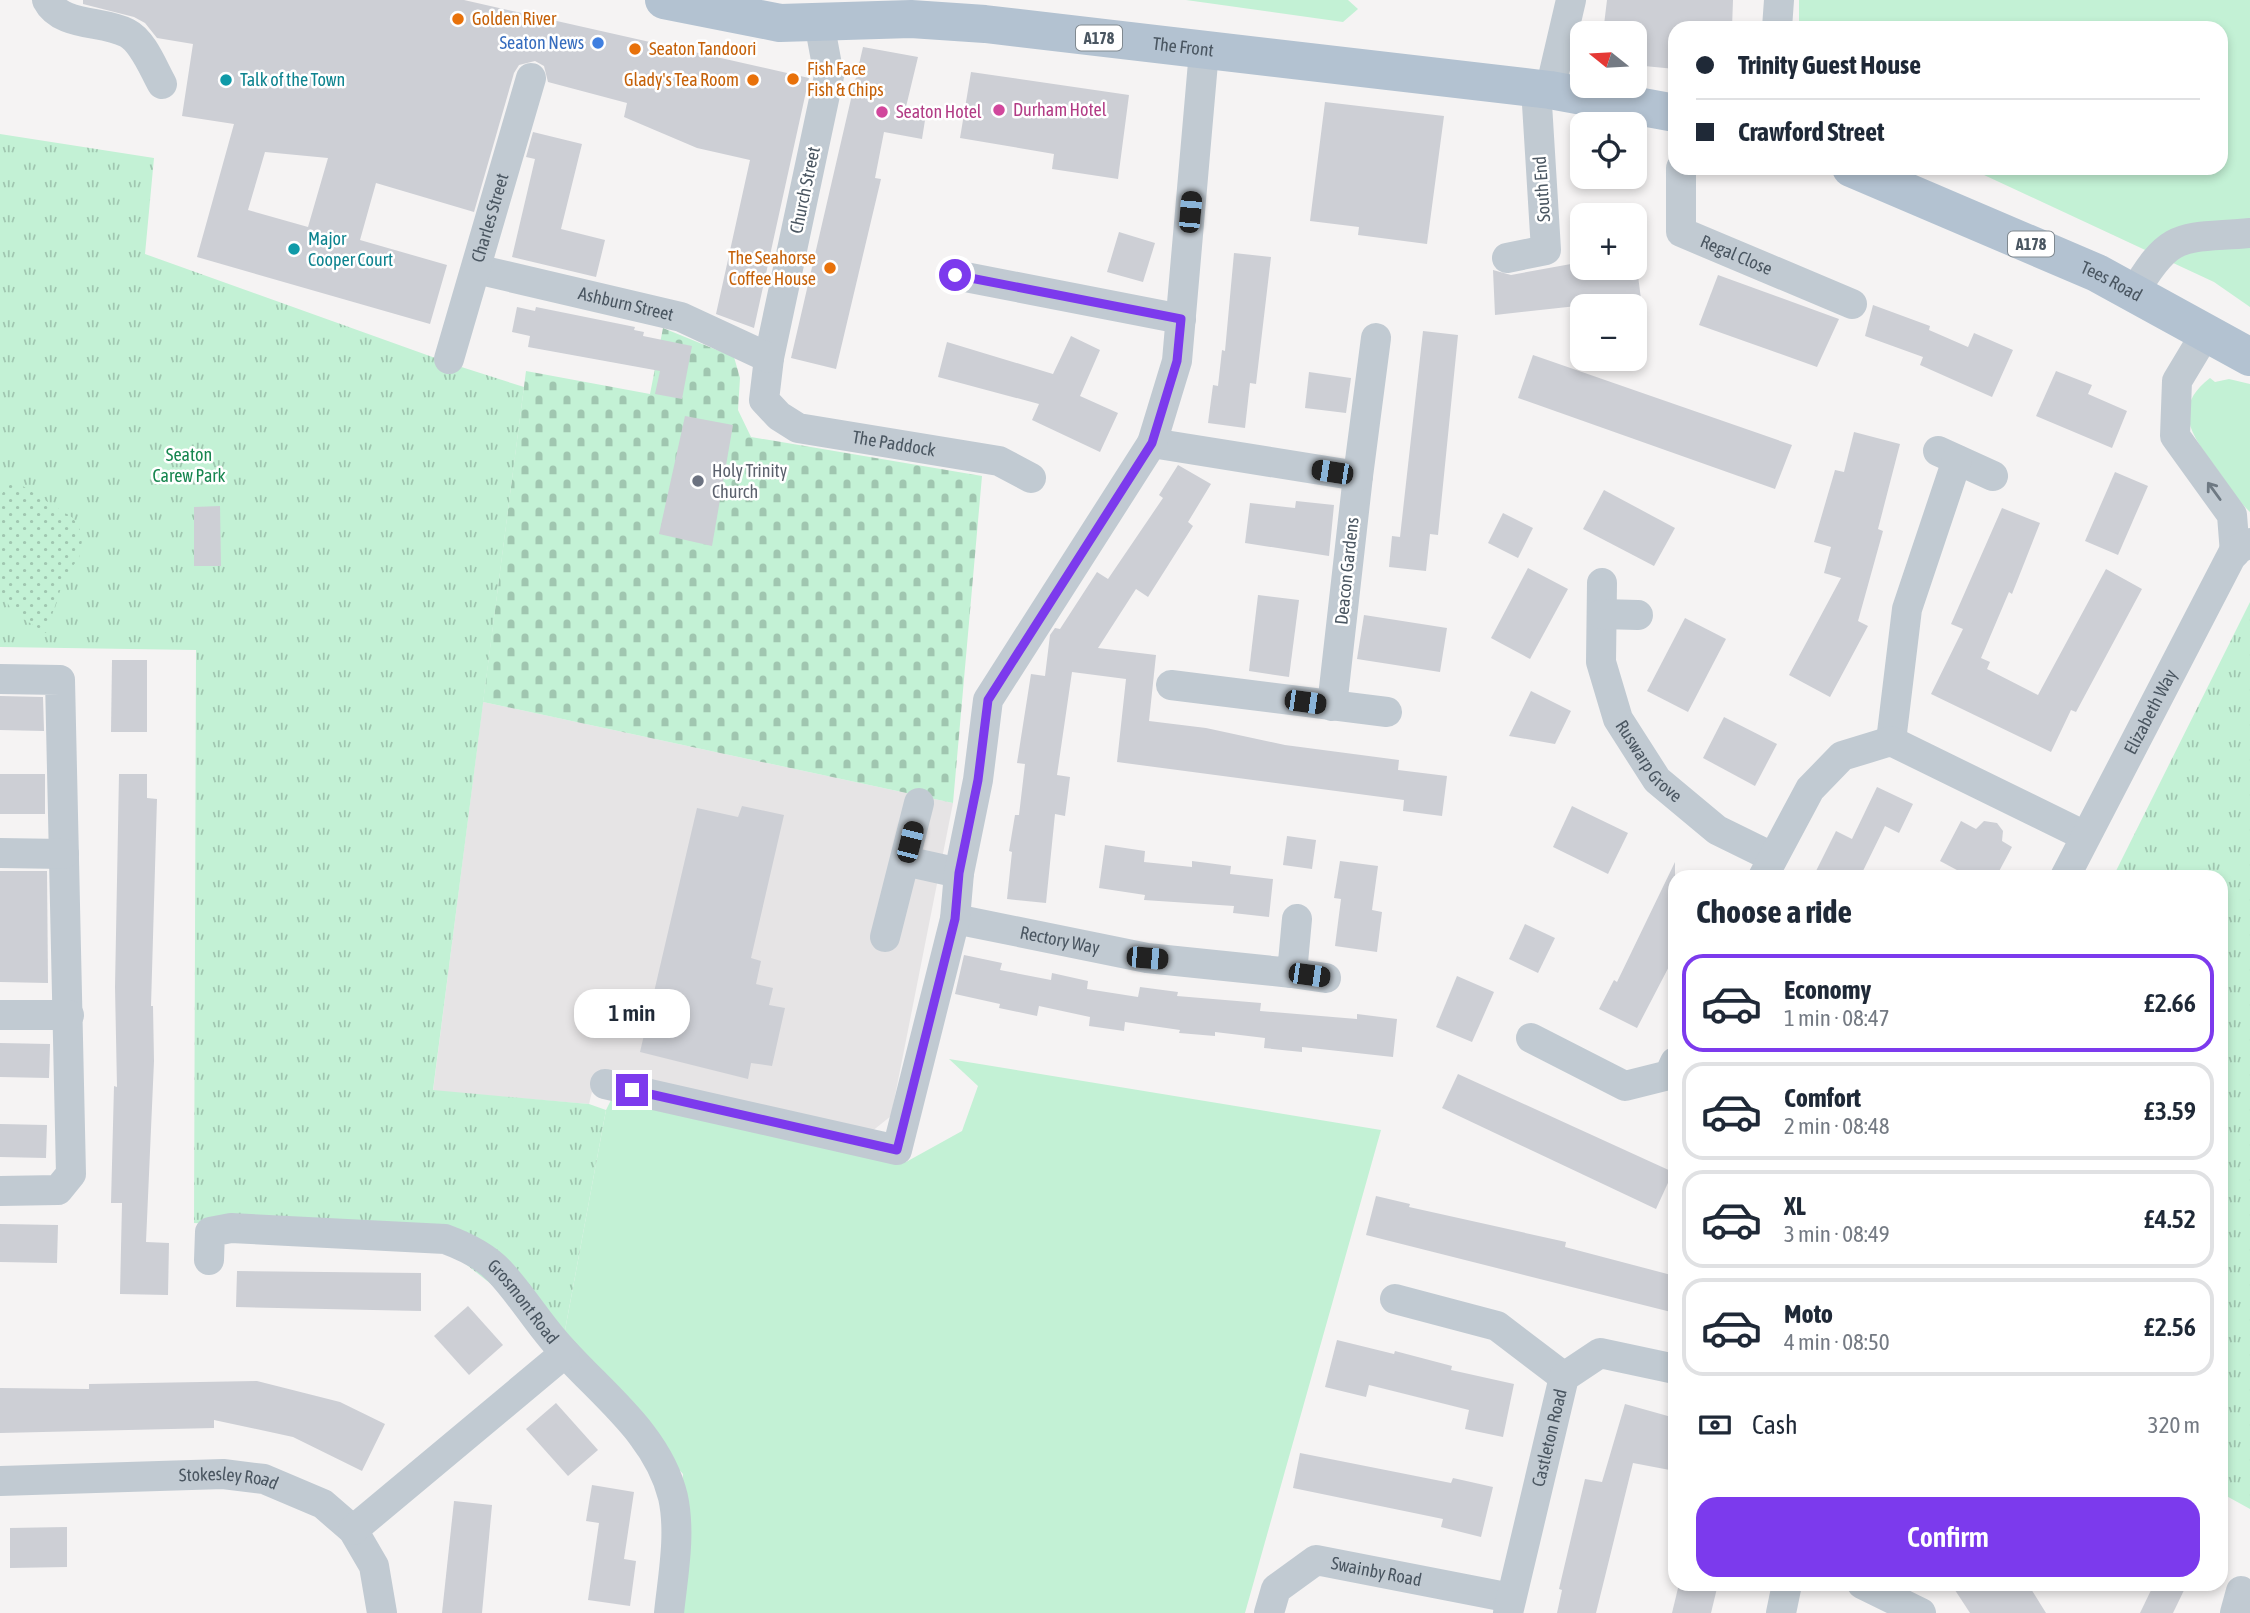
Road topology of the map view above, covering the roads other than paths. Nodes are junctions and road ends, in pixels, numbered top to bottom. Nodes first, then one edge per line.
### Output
1 (47, 0) edge
2 (664, 0) edge
3 (1571, 0) edge
4 (1779, 0) edge
5 (834, 14) edge
6 (1778, 21) edge
7 (1204, 51) junction
8 (531, 78) dead end
9 (162, 83) dead end
10 (1543, 89) junction
11 (1668, 112) edge
12 (1681, 175) edge
13 (1868, 175) edge
14 (2250, 233) edge
15 (1507, 258) dead end
16 (476, 269) junction
17 (955, 275) dead end
18 (2134, 293) junction
19 (1852, 304) dead end
20 (1181, 319) junction
21 (2207, 331) junction
22 (1376, 338) dead end
23 (2250, 357) edge
24 (769, 358) junction
25 (449, 359) dead end
26 (764, 400) joint
27 (1152, 443) junction
28 (1358, 476) junction
29 (1993, 476) dead end
30 (1031, 478) dead end
31 (2243, 548) edge
32 (1602, 583) dead end
33 (1602, 614) junction
34 (1638, 615) dead end
35 (0, 679) edge
36 (1171, 685) dead end
37 (1332, 706) junction
38 (1387, 712) dead end
39 (1891, 741) junction
40 (919, 803) dead end
41 (2085, 836) junction
42 (0, 853) edge
43 (64, 854) junction
44 (905, 861) junction
45 (1768, 867) edge
46 (2068, 870) edge
47 (959, 873) junction
48 (955, 919) junction
49 (1297, 919) dead end
50 (885, 937) dead end
51 (1292, 972) junction
52 (1326, 978) dead end
53 (0, 1015) edge
54 (69, 1015) junction
55 (1531, 1038) dead end
56 (1668, 1075) edge
57 (605, 1084) dead end
58 (0, 1191) edge
59 (209, 1260) dead end
60 (1395, 1299) dead end
61 (565, 1353) junction
62 (1668, 1368) edge
63 (1564, 1377) junction
64 (0, 1481) edge
65 (353, 1530) junction
66 (1786, 1591) edge
67 (1875, 1591) edge
68 (1510, 1605) edge
69 (382, 1613) edge
70 (669, 1613) edge
71 (1269, 1613) edge
72 (1781, 1613) edge
73 (1921, 1613) edge

1 - 9 street
2 - 5 main road, The Front / A178
3 - 10 street
4 - 6 street
5 - 7 main road, The Front / A178
5 - 24 street, Church Street
7 - 10 main road, The Front / A178
7 - 20 street
8 - 16 street, Charles Street
10 - 11 main road, A178
10 - 15 street, South End
12 - 19 street, Regal Close
13 - 18 main road, Tees Road / A178
14 - 18 street
16 - 24 street, Ashburn Street
16 - 25 street, Charles Street
17 - 20 street
18 - 21 main road, Tees Road / A178
20 - 27 street
21 - 23 main road, Tees Road / A178
31 -> 21 street, Elizabeth Way
22 - 28 street, Deacon Gardens
24 - 26 street, Church Street
26 - 30 street, The Paddock
27 - 28 street
27 - 47 street
28 - 37 street, Deacon Gardens
29 - 39 street
31 - 41 street, Elizabeth Way
32 - 33 street, Ruswarp Grove
33 - 34 street
33 - 45 street, Ruswarp Grove
35 - 43 street
36 - 37 street
37 - 38 street
39 - 41 street
39 - 45 street, Ruswarp Grove
40 - 44 street
41 - 46 street, Elizabeth Way
42 - 43 street
43 - 54 street
44 - 47 street
44 - 50 street
47 - 48 street
48 - 51 street, Rectory Way
48 - 57 street
49 - 51 street
51 - 52 street, Rectory Way
53 - 54 street
54 - 58 street
55 - 56 street
59 - 61 street, Grosmont Road
60 - 63 street
61 - 65 street
61 - 70 street, Grosmont Road
62 - 63 street, Castleton Road
63 - 68 street, Castleton Road
64 - 65 street, Stokesley Road
65 - 69 street, Stokesley Road
66 - 72 street
67 - 73 street
68 - 71 street, Swainby Road

